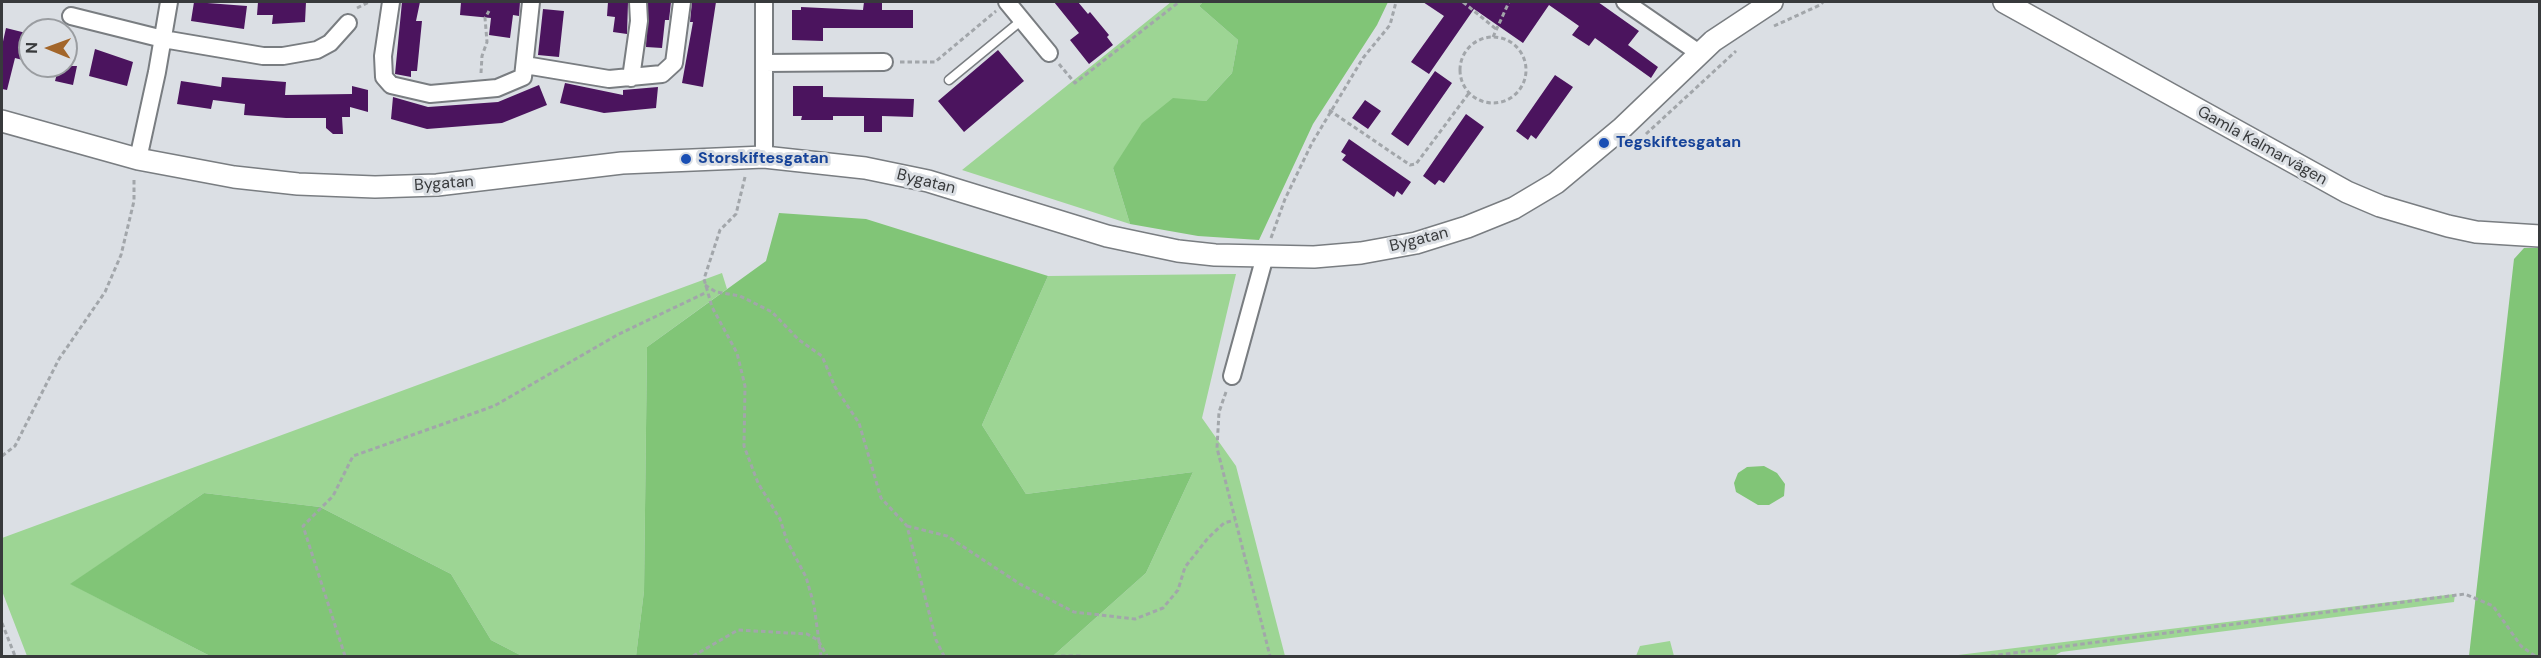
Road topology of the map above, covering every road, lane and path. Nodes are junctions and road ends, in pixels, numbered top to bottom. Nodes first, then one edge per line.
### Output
1 (169, 2) edge
2 (391, 2) edge
3 (531, 2) edge
4 (638, 2) edge
5 (682, 2) edge
6 (764, 2) edge
7 (1007, 2) edge
8 (1179, 2) edge
9 (1396, 2) edge
10 (1463, 2) edge
11 (1509, 2) edge
12 (1625, 2) edge
13 (1772, 2) edge
14 (1823, 2) edge
15 (2004, 2) edge
16 (489, 10) dead end
17 (71, 16) dead end
18 (1022, 20) junction
19 (348, 23) dead end
20 (1771, 28) dead end
21 (1496, 29) junction
22 (1493, 37) junction
23 (163, 39) junction
24 (1743, 46) dead end
25 (1049, 53) joint
26 (1699, 53) junction
27 (884, 62) joint
28 (764, 63) junction
29 (525, 65) junction
30 (631, 78) junction
31 (949, 80) dead end
32 (485, 89) junction
33 (1469, 93) junction
34 (1329, 110) junction
35 (2, 121) edge
36 (1642, 138) dead end
37 (764, 157) junction
38 (136, 167) junction
39 (747, 170) dead end
40 (2540, 236) edge
41 (1264, 256) junction
42 (705, 285) junction
43 (707, 292) junction
44 (1232, 376) joint
45 (2, 456) edge
46 (1235, 520) junction
47 (907, 526) junction
48 (2, 623) edge
49 (818, 640) junction
50 (15, 657) edge
51 (345, 657) edge
52 (693, 657) edge
53 (820, 657) edge
54 (827, 657) edge
55 (944, 657) edge
56 (1061, 657) edge
57 (1083, 657) edge
58 (1270, 657) edge
59 (1991, 657) edge
60 (2535, 657) edge

1 - 23 street
2 - 32 street
3 - 29 street
4 - 30 street
5 - 30 street
6 - 28 street
7 - 18 street
7 - 27 path
8 - 25 path
9 - 34 path
10 - 21 path
11 - 21 path
12 - 26 street
13 - 26 street, Bygatan
14 - 20 path
15 - 40 street, Gamla Kalmarvägen
16 - 32 path
17 - 23 street
18 - 25 street
18 - 31 lane
19 - 23 street
21 - 22 path
22 - 33 path
22 - 33 path
23 - 38 street
24 - 36 path
26 - 41 street, Bygatan
27 - 28 street
28 - 37 street
29 - 30 street
29 - 32 street
33 - 34 path
34 - 41 path
35 - 38 street, Bygatan
37 - 38 street, Bygatan
37 - 41 street, Bygatan
38 - 45 path
39 - 42 path
41 - 44 street
42 - 43 path
42 - 47 path
43 - 49 path
43 - 51 path
44 - 46 path
46 - 47 path
46 - 58 path
47 - 55 path
48 - 50 path
49 - 52 path
49 - 53 path
49 - 54 path
56 - 57 path
59 - 60 path

